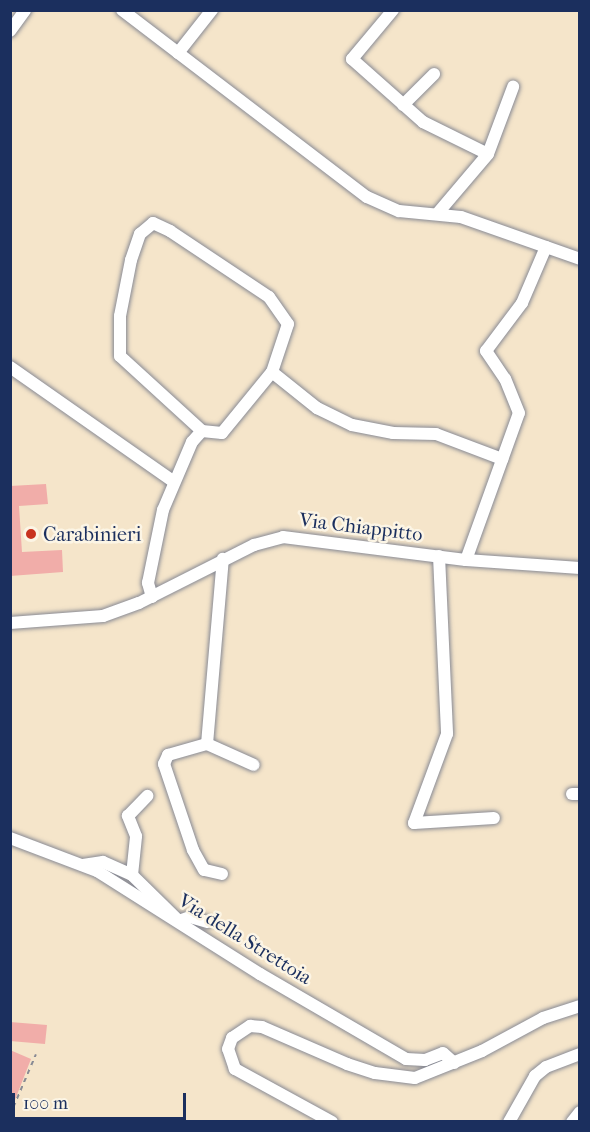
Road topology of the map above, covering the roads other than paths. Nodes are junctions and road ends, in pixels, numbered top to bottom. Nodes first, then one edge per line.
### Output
1 (25, 10) edge
2 (122, 10) edge
3 (393, 10) edge
4 (207, 12) edge
5 (10, 31) edge
6 (178, 53) junction
7 (434, 74) dead end
8 (513, 87) dead end
9 (403, 105) junction
10 (488, 154) junction
11 (438, 213) junction
12 (546, 247) junction
13 (579, 259) edge
14 (10, 368) edge
15 (272, 372) junction
16 (202, 431) junction
17 (502, 459) junction
18 (174, 482) junction
19 (439, 556) junction
20 (223, 559) junction
21 (465, 560) junction
22 (579, 568) edge
23 (152, 597) junction
24 (10, 623) edge
25 (207, 744) junction
26 (254, 765) dead end
27 (147, 796) dead end
28 (494, 818) dead end
29 (10, 838) edge
30 (83, 865) junction
31 (222, 874) dead end
32 (132, 875) junction
33 (179, 921) junction
34 (207, 922) dead end
35 (579, 1006) edge
36 (579, 1054) edge
37 (454, 1063) junction
38 (579, 1113) edge
39 (332, 1122) edge
40 (509, 1122) edge
41 (572, 1122) edge

1 - 5 street
2 - 6 street
3 - 9 street
4 - 6 street
6 - 11 street
7 - 9 street
8 - 10 street
9 - 10 street
10 - 11 street
11 - 12 street
12 - 13 street
12 - 17 street
14 - 18 street
15 - 16 street
15 - 16 street
15 - 17 street
16 - 18 street
17 - 21 street
18 - 23 street
19 - 20 street, Via Chiappitto
19 - 21 street, Via Chiappitto
19 - 28 street
20 - 23 street, Via Chiappitto
20 - 25 street
21 - 22 street, Via Chiappitto
23 - 24 street, Via Chiappitto
25 - 26 street
25 - 31 street
27 - 32 street
29 - 30 street, Via della Strettoia
30 - 32 street
30 - 33 street, Via della Strettoia
32 - 33 street
33 - 34 street
33 - 37 street, Via della Strettoia
35 - 37 street
36 - 40 street
37 - 39 street
38 - 41 street

